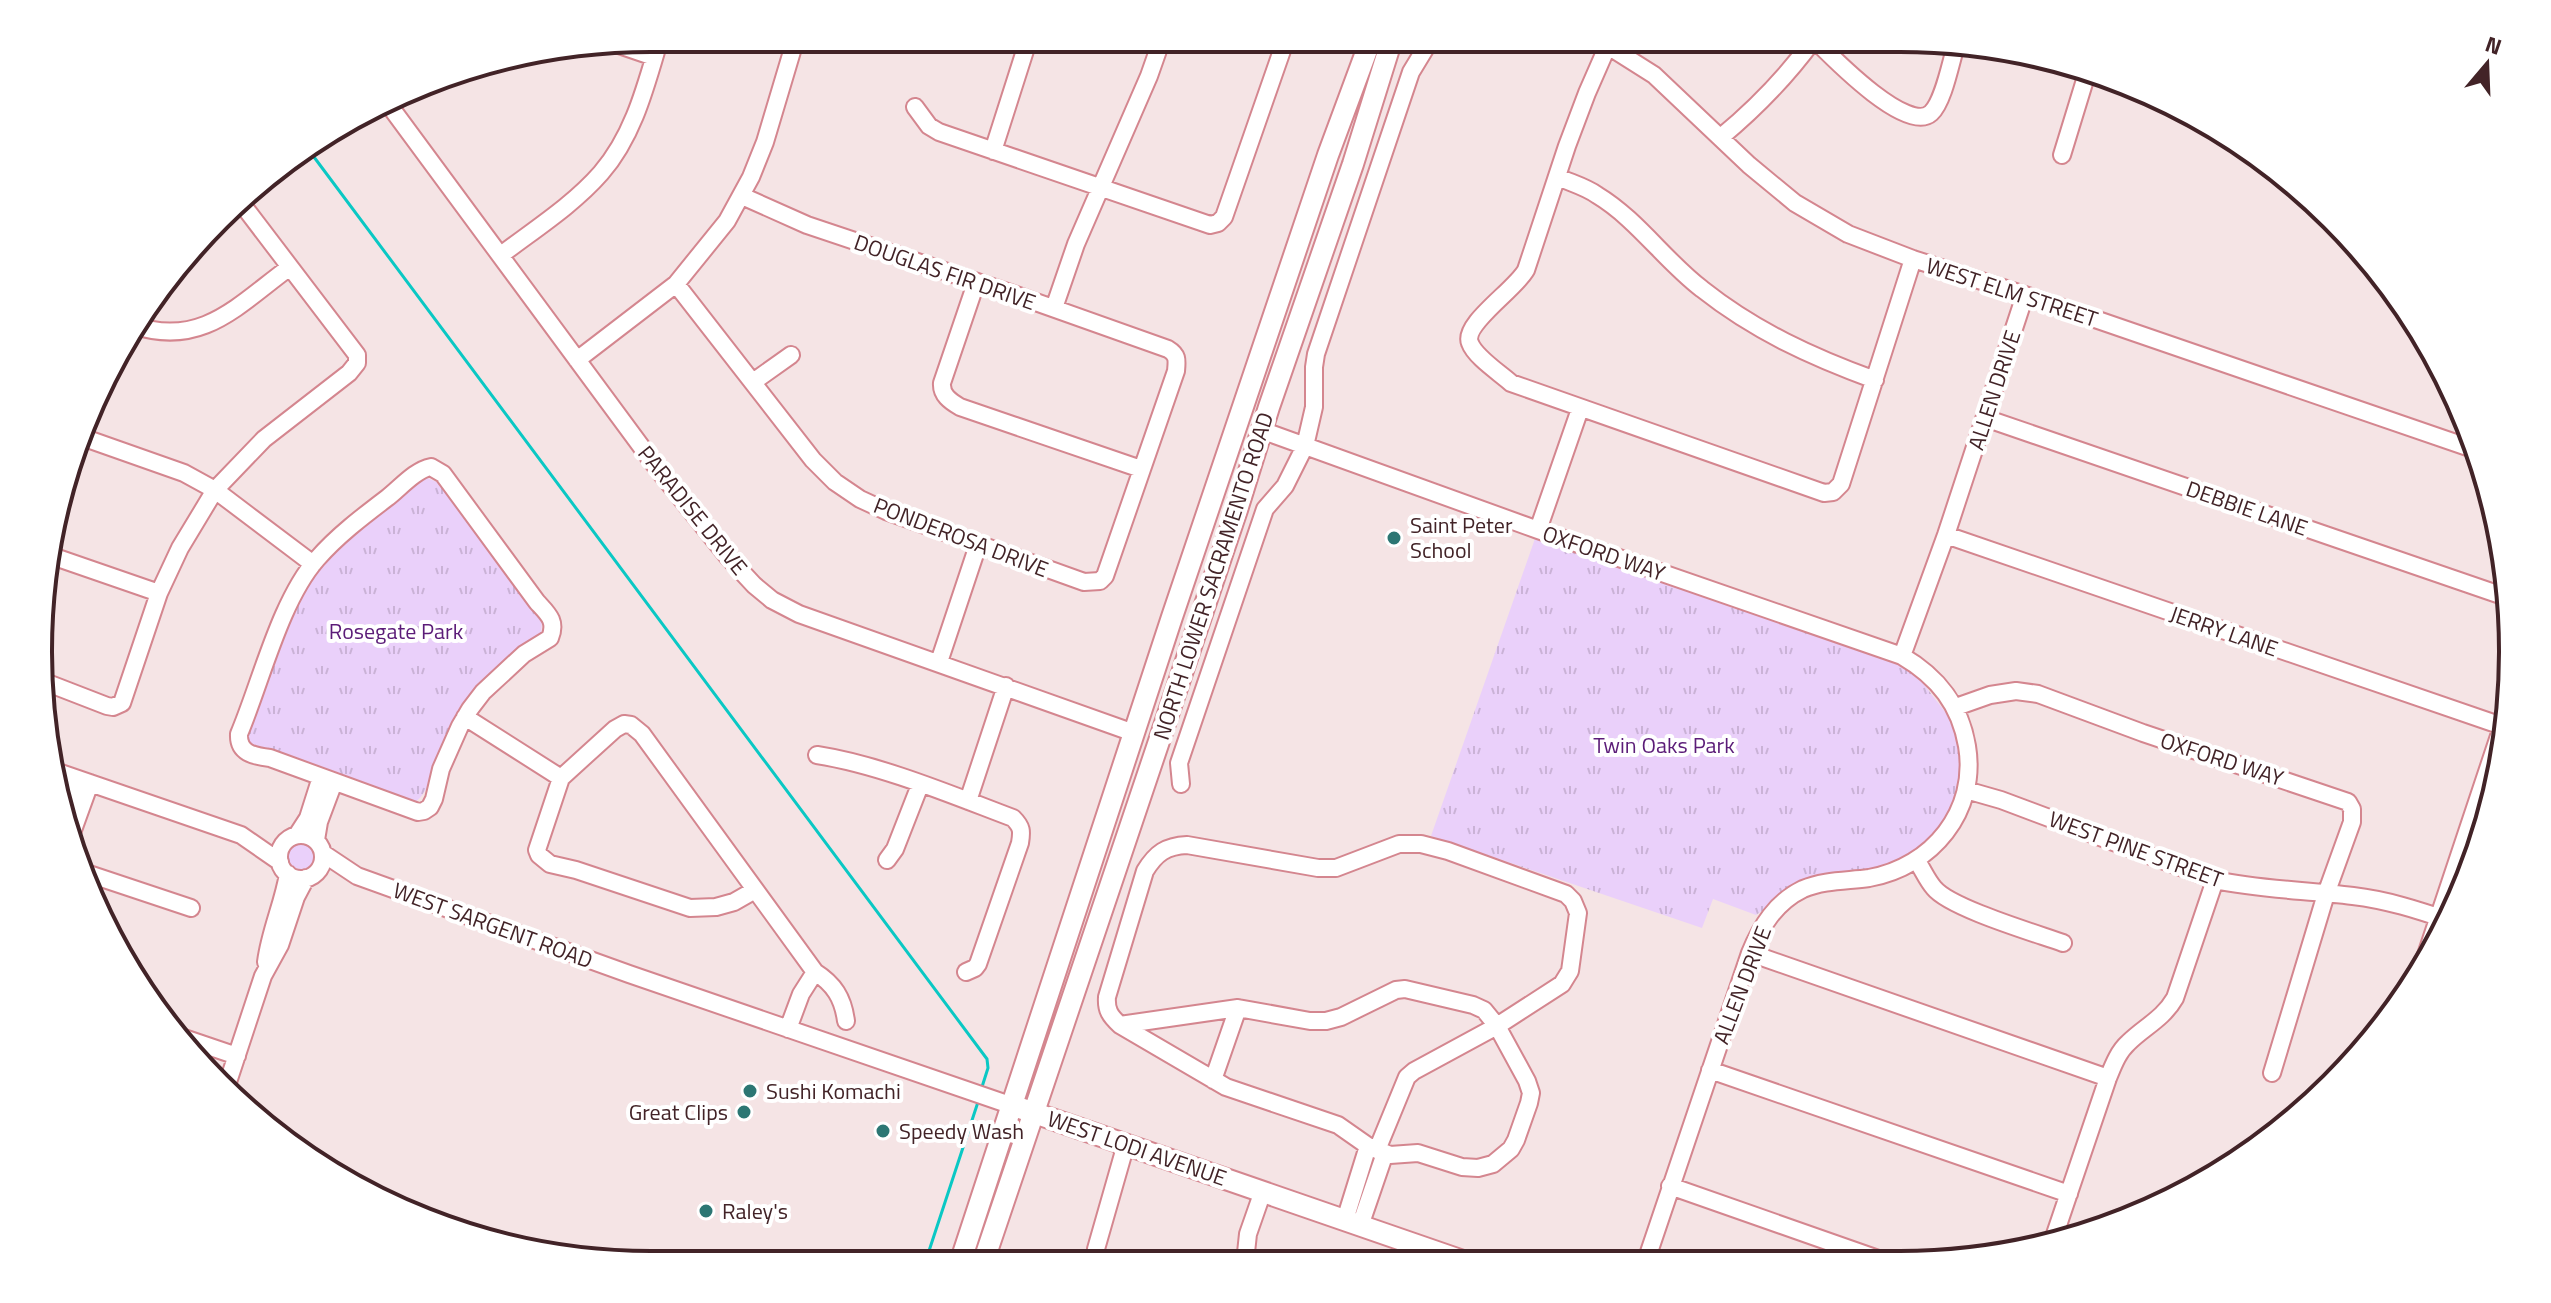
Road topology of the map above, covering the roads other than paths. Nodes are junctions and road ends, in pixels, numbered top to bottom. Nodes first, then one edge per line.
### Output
1 (640, 52) edge
2 (656, 52) edge
3 (792, 52) edge
4 (1025, 52) edge
5 (1157, 52) edge
6 (1281, 52) edge
7 (1366, 52) edge
8 (1388, 52) edge
9 (1423, 52) edge
10 (1600, 52) edge
11 (1618, 52) edge
12 (1805, 52) edge
13 (1828, 52) edge
14 (1953, 54) edge
15 (654, 57) junction
16 (2084, 82) edge
17 (915, 107) dead end
18 (393, 111) edge
19 (1721, 137) junction
20 (993, 151) junction
21 (2062, 155) dead end
22 (1558, 177) junction
23 (1099, 188) junction
24 (742, 196) junction
25 (247, 210) edge
26 (501, 255) junction
27 (1913, 259) junction
28 (290, 267) junction
29 (976, 283) junction
30 (676, 284) junction
31 (2025, 295) junction
32 (1054, 308) junction
33 (1273, 321) junction
34 (146, 329) edge
35 (791, 355) dead end
36 (577, 360) junction
37 (1875, 380) junction
38 (753, 382) junction
39 (1580, 409) junction
40 (1985, 418) junction
41 (1261, 430) junction
42 (91, 440) edge
43 (2462, 445) edge
44 (1305, 446) junction
45 (1141, 469) junction
46 (215, 490) junction
47 (1538, 530) junction
48 (1946, 535) junction
49 (978, 545) junction
50 (60, 559) edge
51 (313, 564) junction
52 (159, 593) junction
53 (2496, 594) edge
54 (1902, 656) junction
55 (939, 662) junction
56 (53, 685) edge
57 (1006, 686) junction
58 (1956, 707) junction
59 (465, 717) junction
60 (2495, 723) edge
61 (1134, 733) junction
62 (817, 755) dead end
63 (65, 775) edge
64 (561, 778) junction
65 (327, 780) junction
66 (84, 781) junction
67 (1144, 781) junction
68 (1181, 784) dead end
69 (920, 785) junction
70 (1966, 790) junction
71 (2482, 793) edge
72 (968, 801) junction
73 (72, 805) edge
74 (76, 818) edge
75 (241, 835) junction
76 (292, 837) junction
77 (320, 847) junction
78 (2465, 850) edge
79 (887, 860) dead end
80 (1917, 861) junction
81 (284, 868) junction
82 (96, 876) edge
83 (312, 876) junction
84 (357, 876) junction
85 (2215, 880) junction
86 (755, 890) junction
87 (2326, 894) junction
88 (191, 908) dead end
89 (2437, 917) edge
90 (2063, 943) dead end
91 (1750, 953) junction
92 (815, 972) junction
93 (966, 972) dead end
94 (629, 974) joint
95 (263, 976) junction
96 (1238, 1008) junction
97 (846, 1021) dead end
98 (1120, 1025) junction
99 (1497, 1026) junction
100 (788, 1029) junction
101 (197, 1043) edge
102 (237, 1056) junction
103 (1710, 1070) junction
104 (2272, 1073) dead end
105 (230, 1077) edge
106 (2108, 1078) junction
107 (1213, 1080) junction
108 (1003, 1102) junction
109 (1033, 1113) junction
110 (1126, 1144) junction
111 (1377, 1149) junction
112 (1670, 1186) junction
113 (1263, 1191) junction
114 (2069, 1194) junction
115 (1352, 1223) junction
116 (2056, 1231) edge
117 (1096, 1249) dead end
118 (963, 1251) edge
119 (987, 1251) edge
120 (1246, 1251) edge
121 (1434, 1251) edge
122 (1649, 1251) edge
123 (1855, 1251) edge

1 - 15 street
2 - 15 street
3 - 24 street
4 - 20 street
5 - 23 street
6 - 23 street
7 - 33 main road, NORTH LOWER SACRAMENTO ROAD
8 - 41 main road, NORTH LOWER SACRAMENTO ROAD
9 - 44 street
10 - 22 street
11 - 19 street, WEST ELM STREET
12 - 19 street
13 - 14 street
15 - 26 street
16 - 21 street
17 - 20 street
18 - 26 street, PARADISE DRIVE
19 - 27 street, WEST ELM STREET
20 - 23 street
22 - 37 street
22 - 39 street
23 - 32 street
24 - 29 street, DOUGLAS FIR DRIVE
24 - 30 street
25 - 28 street
26 - 36 street, PARADISE DRIVE
27 - 31 street, WEST ELM STREET
27 - 37 street
28 - 34 street
28 - 46 street
29 - 32 street, DOUGLAS FIR DRIVE
29 - 45 street
30 - 36 street
30 - 38 street, PONDEROSA DRIVE
31 - 40 street, ALLEN DRIVE
31 - 43 street, WEST ELM STREET
32 - 45 street, DOUGLAS FIR DRIVE
33 - 41 main road
33 - 61 main road, NORTH LOWER SACRAMENTO ROAD
35 - 38 street
36 - 55 street, PARADISE DRIVE
37 - 39 street
38 - 49 street, PONDEROSA DRIVE
39 - 47 street
40 - 48 street, ALLEN DRIVE
40 - 53 street, DEBBIE LANE
41 - 44 street, OXFORD WAY
41 - 67 main road, NORTH LOWER SACRAMENTO ROAD
42 - 46 street
44 - 47 street, OXFORD WAY
44 - 68 street
45 - 49 street, PONDEROSA DRIVE
46 - 51 street
46 - 52 street
47 - 54 street, OXFORD WAY
48 - 54 street, ALLEN DRIVE
48 - 60 street, JERRY LANE
49 - 55 street
50 - 52 street
51 - 59 street
51 - 65 street
52 - 56 street
54 - 58 street, ALLEN DRIVE
55 - 57 street, PARADISE DRIVE
57 - 61 street, PARADISE DRIVE
57 - 72 street
58 - 70 street, ALLEN DRIVE
58 - 87 street, OXFORD WAY
59 - 64 street
59 - 65 street
61 - 67 main road
61 - 108 main road, NORTH LOWER SACRAMENTO ROAD
62 - 69 street
63 - 66 street
64 - 86 street
64 - 86 street
65 - 76 street
65 - 77 street
66 - 73 street
66 - 74 street
66 - 75 street
67 - 109 main road, NORTH LOWER SACRAMENTO ROAD
69 - 72 street
69 - 79 street
70 - 80 street, ALLEN DRIVE
70 - 85 street, WEST PINE STREET
71 - 78 street
72 - 93 street
75 - 76 street
75 - 81 street
76 - 77 street
76 - 81 street
77 - 83 street
77 - 84 street, WEST SARGENT ROAD
80 - 90 street
80 - 91 street, ALLEN DRIVE
81 - 83 street
81 - 95 street
82 - 88 street
83 - 84 street, WEST SARGENT ROAD
83 - 95 street
84 - 94 street, WEST SARGENT ROAD
85 - 87 street, WEST PINE STREET
85 - 106 street
86 - 92 street
87 - 89 street, WEST PINE STREET
87 - 104 street
91 - 103 street, ALLEN DRIVE
91 - 106 street
92 - 97 street
92 - 100 street
94 - 100 street, WEST LODI AVENUE
95 - 102 street
96 - 98 street
96 - 99 street
96 - 107 street
98 - 99 street
98 - 107 street
99 - 111 street
99 - 111 street
100 - 108 street, WEST LODI AVENUE
101 - 102 street
102 - 105 street
103 - 112 street, ALLEN DRIVE
103 - 114 street
106 - 114 street
107 - 111 street
108 - 109 main road, WEST LODI AVENUE
108 - 118 main road, NORTH LOWER SACRAMENTO ROAD
109 - 110 main road, WEST LODI AVENUE
109 - 119 main road, NORTH LOWER SACRAMENTO ROAD
110 - 113 main road, WEST LODI AVENUE
110 - 117 street
111 - 115 street
112 - 122 street, ALLEN DRIVE
112 - 123 street
113 - 115 main road, WEST LODI AVENUE
113 - 120 street
114 - 116 street
115 - 121 main road, WEST LODI AVENUE

